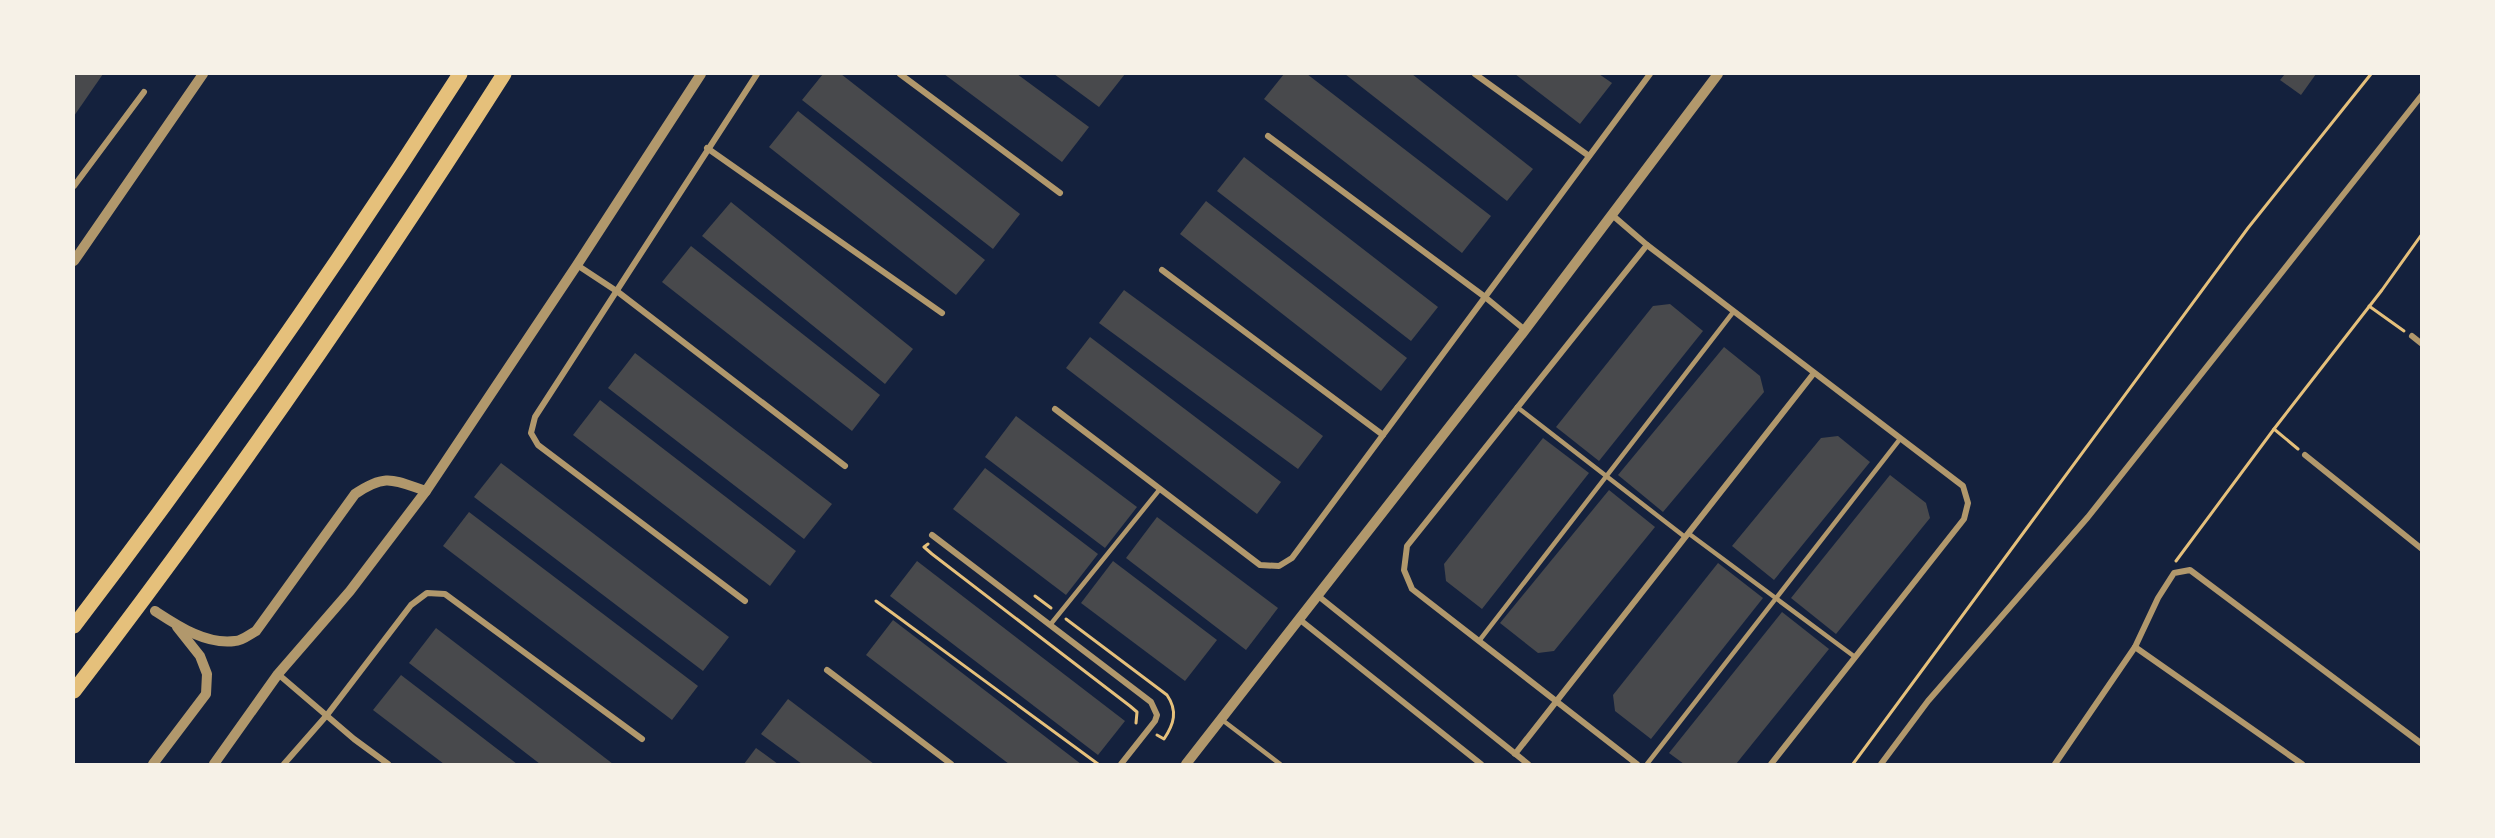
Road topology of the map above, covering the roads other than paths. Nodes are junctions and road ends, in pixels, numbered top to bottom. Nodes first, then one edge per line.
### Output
1 (203, 74) edge
2 (460, 74) edge
3 (504, 74) edge
4 (701, 74) edge
5 (757, 74) edge
6 (900, 74) edge
7 (1475, 74) edge
8 (1650, 74) edge
9 (1718, 74) edge
10 (144, 92) dead end
11 (2421, 95) edge
12 (1268, 136) dead end
13 (708, 148) junction
14 (1589, 156) junction
15 (74, 184) edge
16 (1060, 192) dead end
17 (1611, 214) junction
18 (1647, 245) junction
19 (74, 261) edge
20 (577, 265) junction
21 (1162, 270) dead end
22 (618, 292) junction
23 (1485, 297) junction
24 (1734, 312) junction
25 (942, 313) dead end
26 (1525, 330) junction
27 (2412, 336) road end
28 (2421, 344) edge
29 (1814, 373) junction
30 (1517, 407) junction
31 (1055, 409) dead end
32 (1383, 435) junction
33 (1900, 439) junction
34 (2305, 454) road end
35 (845, 466) dead end
36 (1607, 476) junction
37 (1161, 489) junction
38 (426, 490) junction
39 (1687, 535) junction
40 (934, 536) road end
41 (2421, 549) edge
42 (154, 587) junction
43 (1317, 595) junction
44 (1777, 598) junction
45 (745, 601) dead end
46 (155, 611) dead end
47 (1299, 619) junction
48 (74, 624) edge
49 (1050, 624) junction
50 (176, 626) junction
51 (1479, 641) junction
52 (2134, 647) junction
53 (1855, 657) junction
54 (827, 670) dead end
55 (278, 674) junction
56 (74, 691) edge
57 (74, 697) edge
58 (1557, 702) junction
59 (327, 715) junction
60 (1221, 719) junction
61 (642, 739) dead end
62 (2421, 744) edge
63 (1515, 754) junction
64 (153, 765) edge
65 (214, 765) edge
66 (284, 765) edge
67 (388, 765) edge
68 (951, 765) edge
69 (1121, 765) edge
70 (1186, 765) edge
71 (1280, 765) edge
72 (1481, 765) edge
73 (1528, 765) edge
74 (1637, 765) edge
75 (1647, 765) edge
76 (1771, 765) edge
77 (1881, 765) edge
78 (2055, 765) edge
79 (2302, 765) edge

1 - 19 street
2 - 48 highway
3 - 42 highway
4 - 20 street
5 - 13 street
6 - 16 street
7 - 14 street
8 - 14 street
9 - 17 street
10 - 15 street
11 - 77 street
12 - 23 street
13 - 22 street
13 - 25 street
14 - 23 street
17 - 18 street
17 - 26 street
18 - 24 street
18 - 30 street
20 - 22 street
20 - 38 street
21 - 32 street
22 - 35 street
22 - 45 street
23 - 26 street
23 - 32 street
24 - 29 street
24 - 36 lane
26 - 43 street
27 - 28 street
29 - 33 street
29 - 39 street
30 - 36 lane
30 - 51 street
31 - 37 street
32 - 37 street
33 - 44 lane
33 - 53 street
34 - 41 street
36 - 39 lane
36 - 51 lane
37 - 49 lane
38 - 50 street
38 - 55 street
39 - 44 lane
39 - 58 street
40 - 49 street
42 - 56 highway
42 - 57 highway
43 - 47 street
43 - 63 street
44 - 53 lane
44 - 75 lane
46 - 50 street
47 - 60 street
47 - 72 street
49 - 69 street
50 - 64 street
51 - 58 street
52 - 62 street
52 - 78 street
52 - 79 street
53 - 76 street
54 - 68 street
55 - 59 street
55 - 65 street
58 - 63 street
58 - 74 street
59 - 61 street
59 - 66 street
59 - 67 street
60 - 70 street
60 - 71 lane
63 - 73 street

